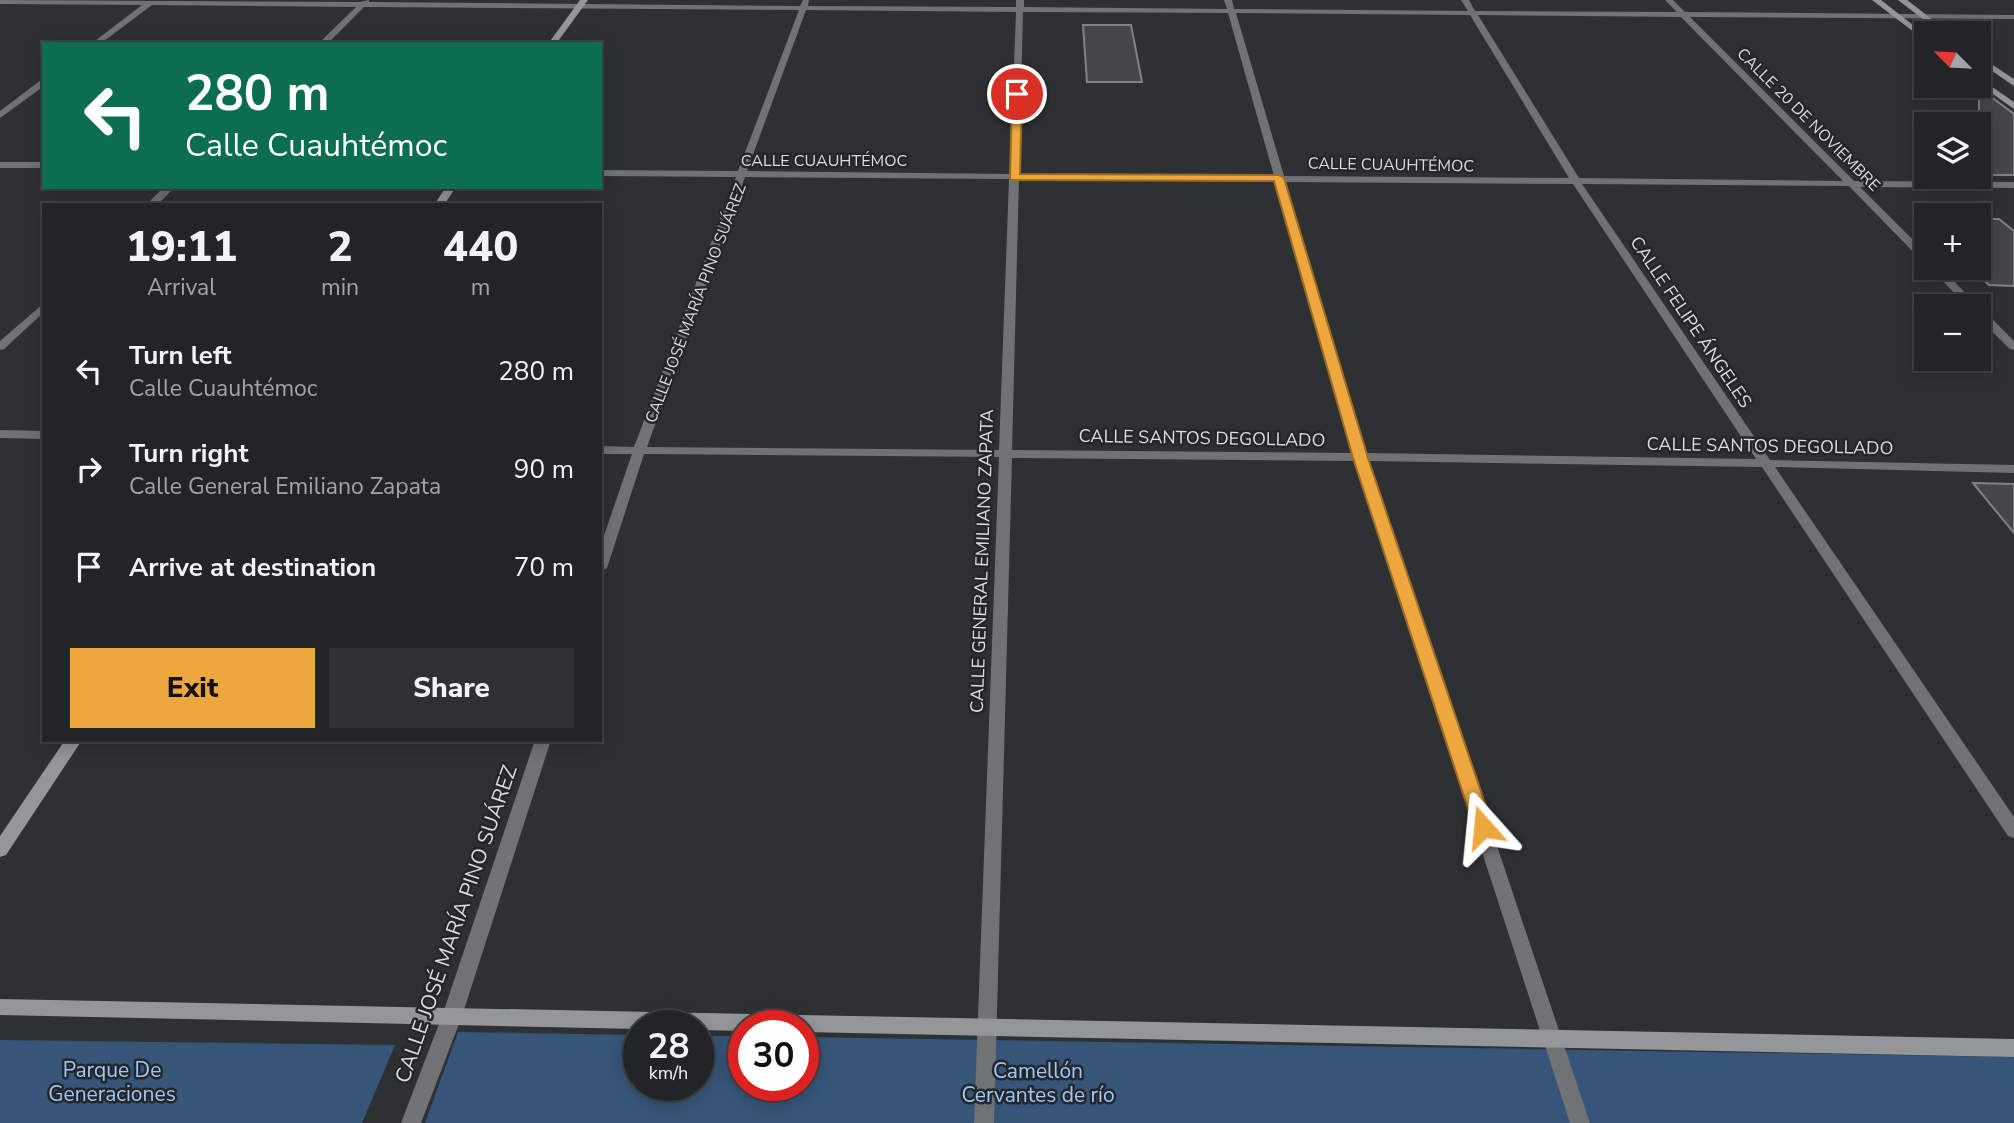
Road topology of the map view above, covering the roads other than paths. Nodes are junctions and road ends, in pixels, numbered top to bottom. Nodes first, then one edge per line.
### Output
1 (1465, 0) edge
2 (1669, 0) edge
3 (1876, 0) edge
4 (1902, 0) edge
5 (0, 2) edge
6 (151, 2) edge
7 (366, 2) edge
8 (581, 4) edge
9 (805, 4) edge
10 (1020, 6) edge
11 (1230, 7) edge
12 (1475, 15) junction
13 (1896, 15) junction
14 (1683, 16) junction
15 (1923, 16) junction
16 (2014, 17) edge
17 (1930, 21) edge
18 (1914, 30) edge
19 (98, 42) edge
20 (324, 42) edge
21 (553, 42) edge
22 (1992, 67) edge
23 (2014, 83) edge
24 (42, 84) edge
25 (1992, 90) edge
26 (2014, 106) edge
27 (0, 115) edge
28 (0, 164) edge
29 (42, 165) edge
30 (602, 173) edge
31 (743, 175) junction
32 (1014, 177) junction
33 (1279, 178) junction
34 (1576, 182) junction
35 (1851, 184) junction
36 (2014, 185) edge
37 (168, 189) edge
38 (153, 203) edge
39 (1914, 247) edge
40 (1947, 280) edge
41 (1961, 294) edge
42 (42, 308) edge
43 (1991, 324) edge
44 (0, 347) edge
45 (2014, 347) edge
46 (0, 434) edge
47 (42, 435) edge
48 (602, 450) edge
49 (639, 451) junction
50 (1005, 453) junction
51 (1361, 458) junction
52 (1765, 464) junction
53 (2014, 469) edge
54 (602, 562) edge
55 (73, 742) edge
56 (542, 742) edge
57 (2014, 831) edge
58 (0, 850) edge
59 (0, 1007) edge
60 (452, 1016) junction
61 (988, 1026) junction
62 (1554, 1038) junction
63 (2014, 1048) edge
64 (411, 1123) edge
65 (984, 1123) edge
66 (1580, 1123) edge

1 - 12 street, CALLE FELIPE ÁNGELES
2 - 14 street, CALLE 20 DE NOVIEMBRE
3 - 13 street
4 - 15 street
5 - 6 street
6 - 7 street
6 - 19 street
7 - 8 street
7 - 20 street
8 - 9 street
8 - 21 street
9 - 10 street
9 - 31 street, CALLE JOSÉ MARÍA PINO SUÁREZ
10 - 11 street
10 - 32 street, CALLE GENERAL EMILIANO ZAPATA
11 - 12 street
11 - 33 street
12 - 14 street
12 - 34 street, CALLE FELIPE ÁNGELES
13 - 14 street
13 - 15 street
13 - 18 street
14 - 35 street, CALLE 20 DE NOVIEMBRE
15 - 16 street
15 - 17 street
22 - 23 street
24 - 27 street
25 - 26 street
28 - 29 street
30 - 31 street, CALLE CUAUHTÉMOC
31 - 32 street, CALLE CUAUHTÉMOC
31 - 49 street, CALLE JOSÉ MARÍA PINO SUÁREZ
32 - 33 street, CALLE CUAUHTÉMOC
32 - 50 street, CALLE GENERAL EMILIANO ZAPATA
33 - 34 street, CALLE CUAUHTÉMOC
33 - 51 street
34 - 35 street, CALLE CUAUHTÉMOC
34 - 52 street, CALLE FELIPE ÁNGELES
35 - 36 street, CALLE CUAUHTÉMOC
35 - 39 street, CALLE 20 DE NOVIEMBRE
37 - 38 street
40 - 41 street
42 - 44 street
43 - 45 street
46 - 47 street
48 - 49 street, CALLE SANTOS DEGOLLADO
49 - 50 street, CALLE SANTOS DEGOLLADO
49 - 54 street, CALLE JOSÉ MARÍA PINO SUÁREZ
50 - 51 street, CALLE SANTOS DEGOLLADO
50 - 61 street, CALLE GENERAL EMILIANO ZAPATA
51 - 52 street, CALLE SANTOS DEGOLLADO
51 - 62 street
52 - 53 street, CALLE SANTOS DEGOLLADO
52 - 57 street, CALLE FELIPE ÁNGELES
55 - 58 street
56 - 60 street, CALLE JOSÉ MARÍA PINO SUÁREZ
59 - 60 street
60 - 61 street
60 - 64 street, CALLE JOSÉ MARÍA PINO SUÁREZ
61 - 62 street
61 - 65 street, CALLE GENERAL EMILIANO ZAPATA
62 - 63 street
62 - 66 street

